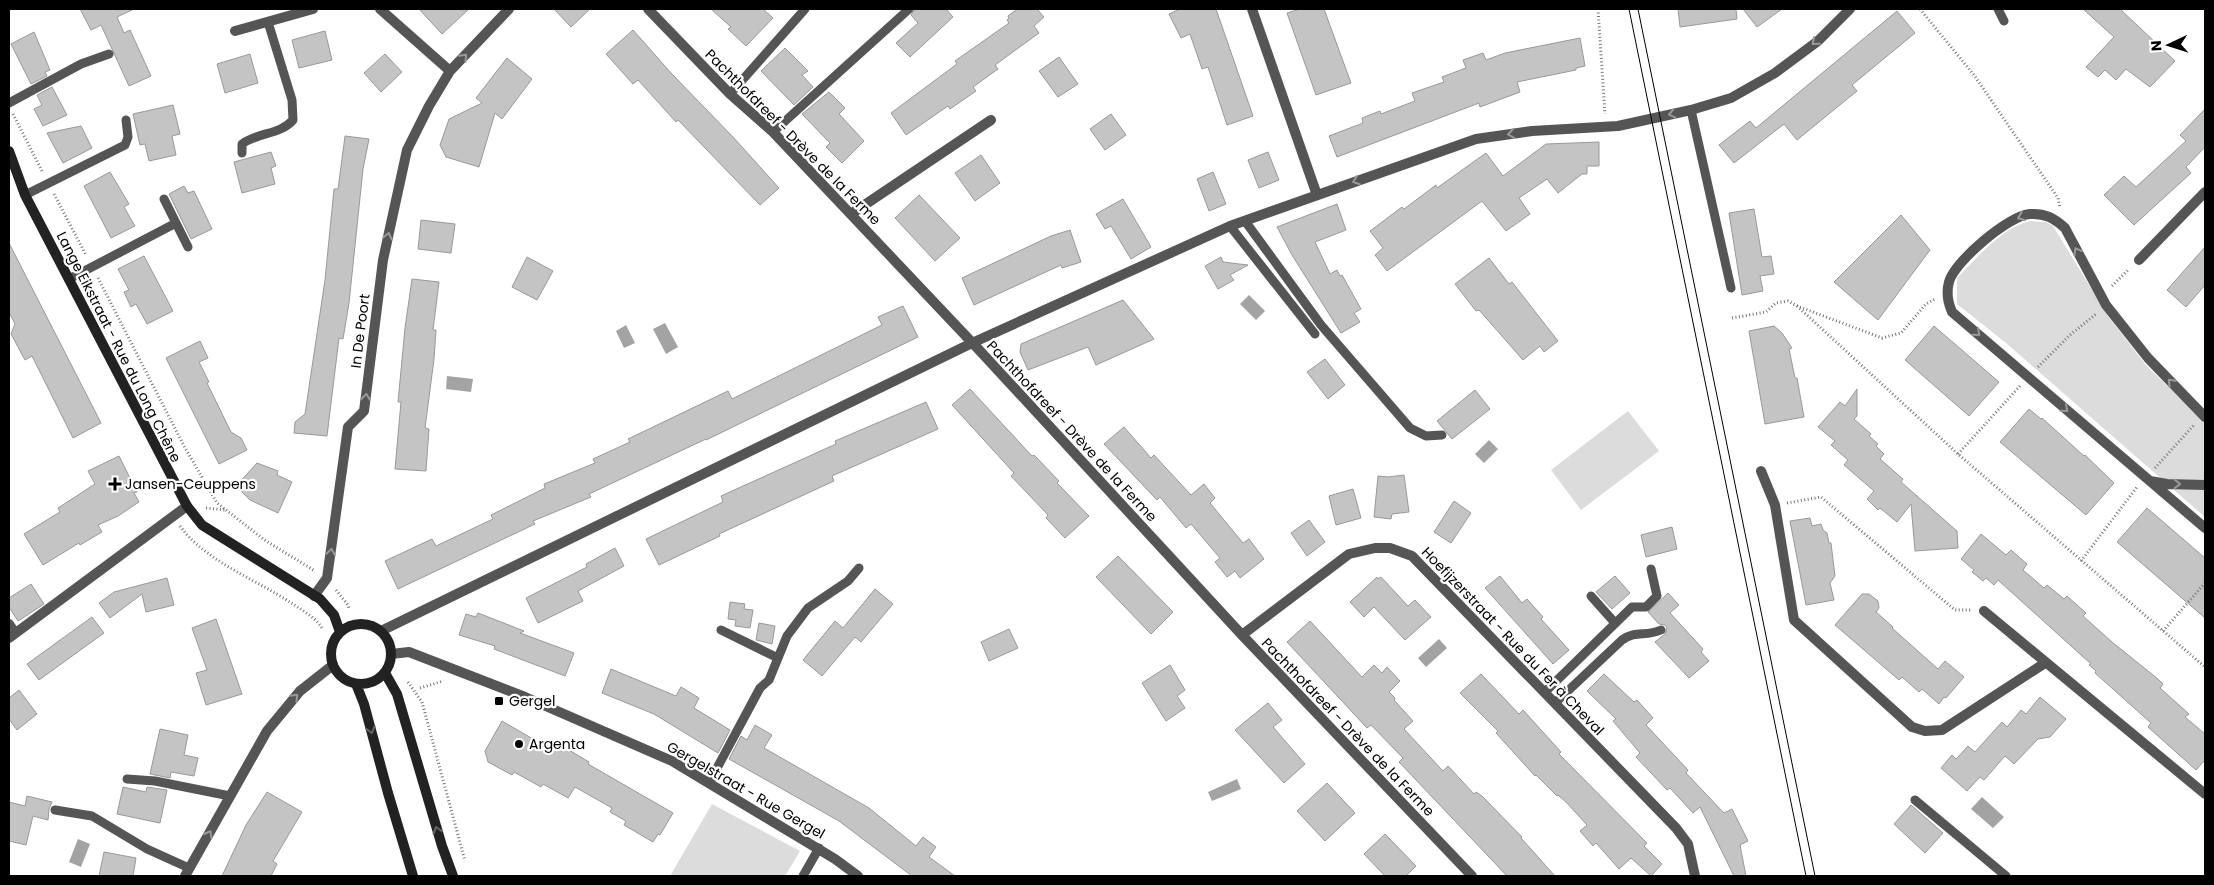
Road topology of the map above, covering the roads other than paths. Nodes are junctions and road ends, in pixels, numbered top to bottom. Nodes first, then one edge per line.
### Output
1 (313, 9) edge
2 (380, 9) edge
3 (508, 9) edge
4 (648, 9) edge
5 (805, 9) edge
6 (909, 9) edge
7 (1252, 9) edge
8 (1850, 9) edge
9 (1998, 9) edge
10 (2004, 21) dead end
11 (268, 22) junction
12 (236, 31) dead end
13 (109, 54) dead end
14 (450, 71) junction
15 (730, 94) junction
16 (9, 104) edge
17 (1691, 110) junction
18 (126, 120) dead end
19 (991, 120) dead end
20 (772, 132) junction
21 (9, 151) edge
22 (242, 153) dead end
23 (2205, 192) edge
24 (26, 195) junction
25 (1317, 195) junction
26 (164, 199) dead end
27 (851, 214) junction
28 (1244, 221) junction
29 (176, 223) junction
30 (1230, 226) junction
31 (188, 247) dead end
32 (2138, 260) road end
33 (69, 279) junction
34 (1731, 288) dead end
35 (1315, 334) dead end
36 (972, 343) junction
37 (2204, 416) edge
38 (1442, 435) dead end
39 (1762, 471) dead end
40 (2148, 479) junction
41 (2205, 485) edge
42 (187, 506) junction
43 (2205, 528) edge
44 (859, 568) dead end
45 (1651, 569) dead end
46 (314, 596) junction
47 (1591, 596) dead end
48 (1984, 611) road end
49 (1615, 623) junction
50 (9, 624) edge
51 (381, 630) junction
52 (721, 630) dead end
53 (1662, 630) dead end
54 (340, 632) junction
55 (1242, 635) junction
56 (12, 636) edge
57 (778, 658) junction
58 (388, 663) junction
59 (2045, 663) junction
60 (333, 665) junction
61 (356, 684) junction
62 (1545, 692) junction
63 (1555, 703) junction
64 (127, 779) dead end
65 (710, 783) junction
66 (2205, 794) edge
67 (230, 796) junction
68 (1915, 800) dead end
69 (55, 810) dead end
70 (818, 848) junction
71 (187, 872) edge
72 (414, 876) edge
73 (453, 876) edge
74 (803, 876) edge
75 (858, 876) edge
76 (1472, 876) edge
77 (1695, 876) edge
78 (2006, 876) edge

1 - 11 street
2 - 14 street
14 -> 3 street, In De Poort
4 - 15 street, Pachthofdreef - Drève de la Ferme
5 - 15 lane
6 - 20 lane
7 - 25 street
8 -> 17 street
9 - 10 lane
11 - 12 street
11 - 22 lane
13 - 16 lane
46 -> 14 street, In De Poort
15 - 20 street, Pachthofdreef - Drève de la Ferme
17 -> 25 street
17 - 34 lane
18 - 24 lane
19 - 27 street
20 - 27 street, Pachthofdreef - Drève de la Ferme
21 - 24 main road, Lange Eikstraat - Rue du Long Chêne
23 - 32 street
24 - 33 main road, Lange Eikstraat - Rue du Long Chêne
25 - 28 street
26 - 29 lane
27 - 36 street, Pachthofdreef - Drève de la Ferme
28 - 30 street
28 - 38 lane
29 - 31 lane
29 - 33 lane
30 - 35 lane
30 - 36 street
33 - 42 main road, Lange Eikstraat - Rue du Long Chêne
36 - 51 street
36 - 55 street, Pachthofdreef - Drève de la Ferme
37 -> 40 street
39 - 59 street
40 -> 41 street
40 - 43 street
42 - 46 main road, Lange Eikstraat - Rue du Long Chêne
42 - 56 street
44 - 57 lane
45 - 49 lane
46 - 54 main road, Lange Eikstraat - Rue du Long Chêne
47 - 49 lane
48 - 59 street
49 - 62 lane
50 - 56 street
51 - 54 main road
51 - 58 main road
52 - 57 lane
53 - 63 lane
54 - 60 main road
55 - 62 street, Hoefijzerstraat - Rue du Fer à Cheval
55 - 76 street, Pachthofdreef - Drève de la Ferme
57 - 65 lane
58 - 61 main road
58 - 65 street, Gergelstraat - Rue Gergel
73 -> 58 main road
59 - 66 street
60 - 61 main road
67 -> 60 street
61 -> 72 main road
62 - 63 street, Hoefijzerstraat - Rue du Fer à Cheval
63 - 77 street, Hoefijzerstraat - Rue du Fer à Cheval
64 - 67 lane
65 - 70 street, Gergelstraat - Rue Gergel
71 -> 67 street
68 - 78 lane
69 - 71 lane
70 - 74 lane
70 - 75 street, Gergelstraat - Rue Gergel

